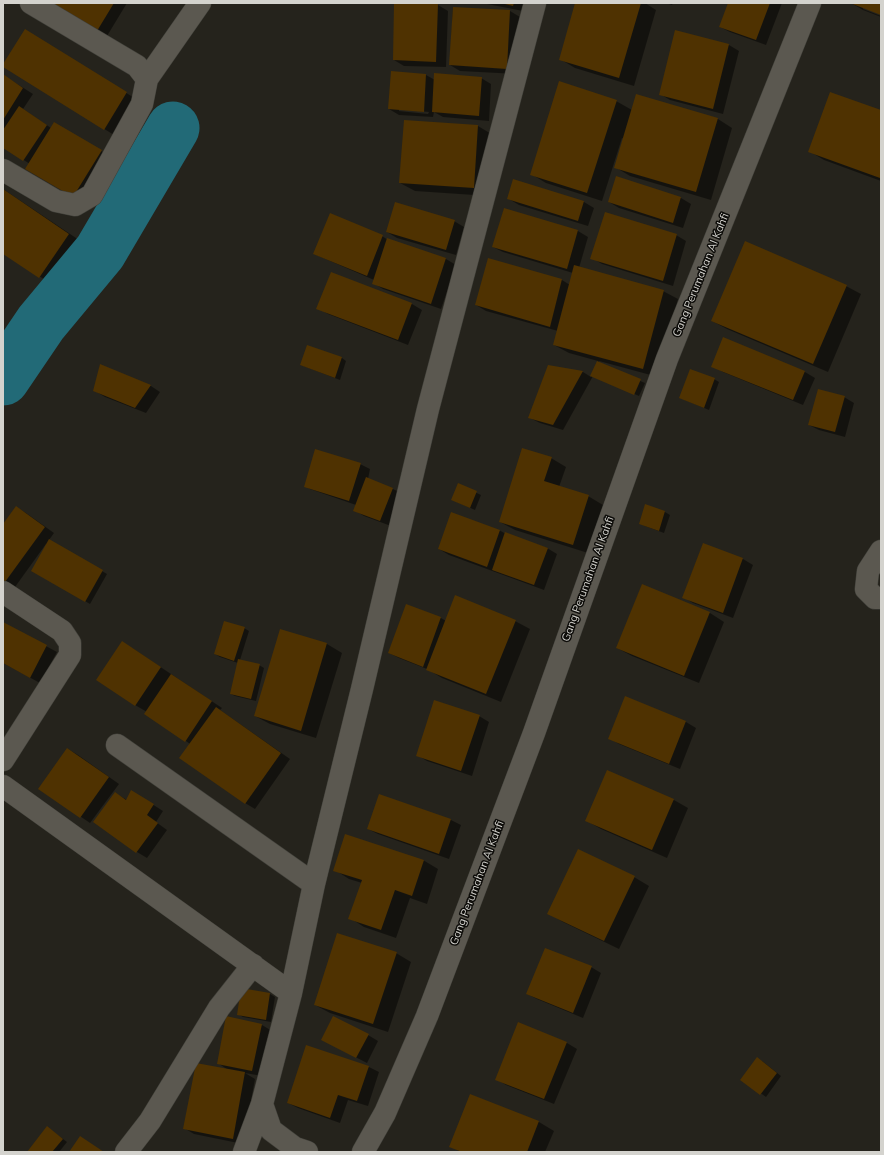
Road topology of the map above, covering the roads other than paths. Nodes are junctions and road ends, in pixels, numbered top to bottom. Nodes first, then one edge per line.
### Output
1 (31, 3) edge
2 (200, 3) edge
3 (535, 3) edge
4 (810, 3) edge
5 (147, 79) junction
6 (3, 170) edge
7 (881, 551) edge
8 (3, 592) edge
9 (881, 598) edge
10 (116, 745) dead end
11 (3, 760) edge
12 (3, 786) edge
13 (314, 884) junction
14 (254, 965) junction
15 (292, 993) junction
16 (262, 1104) junction
17 (126, 1152) edge
18 (244, 1152) edge
19 (306, 1152) edge
20 (363, 1152) edge

1 - 5 street
2 - 5 street
3 - 13 street
4 - 20 street, Gang Perumahan Al Kahfi
5 - 6 street
7 - 9 street
8 - 11 street
10 - 13 street
12 - 14 street
13 - 15 street
14 - 15 street
14 - 17 street
15 - 16 street
16 - 18 street
16 - 19 street

